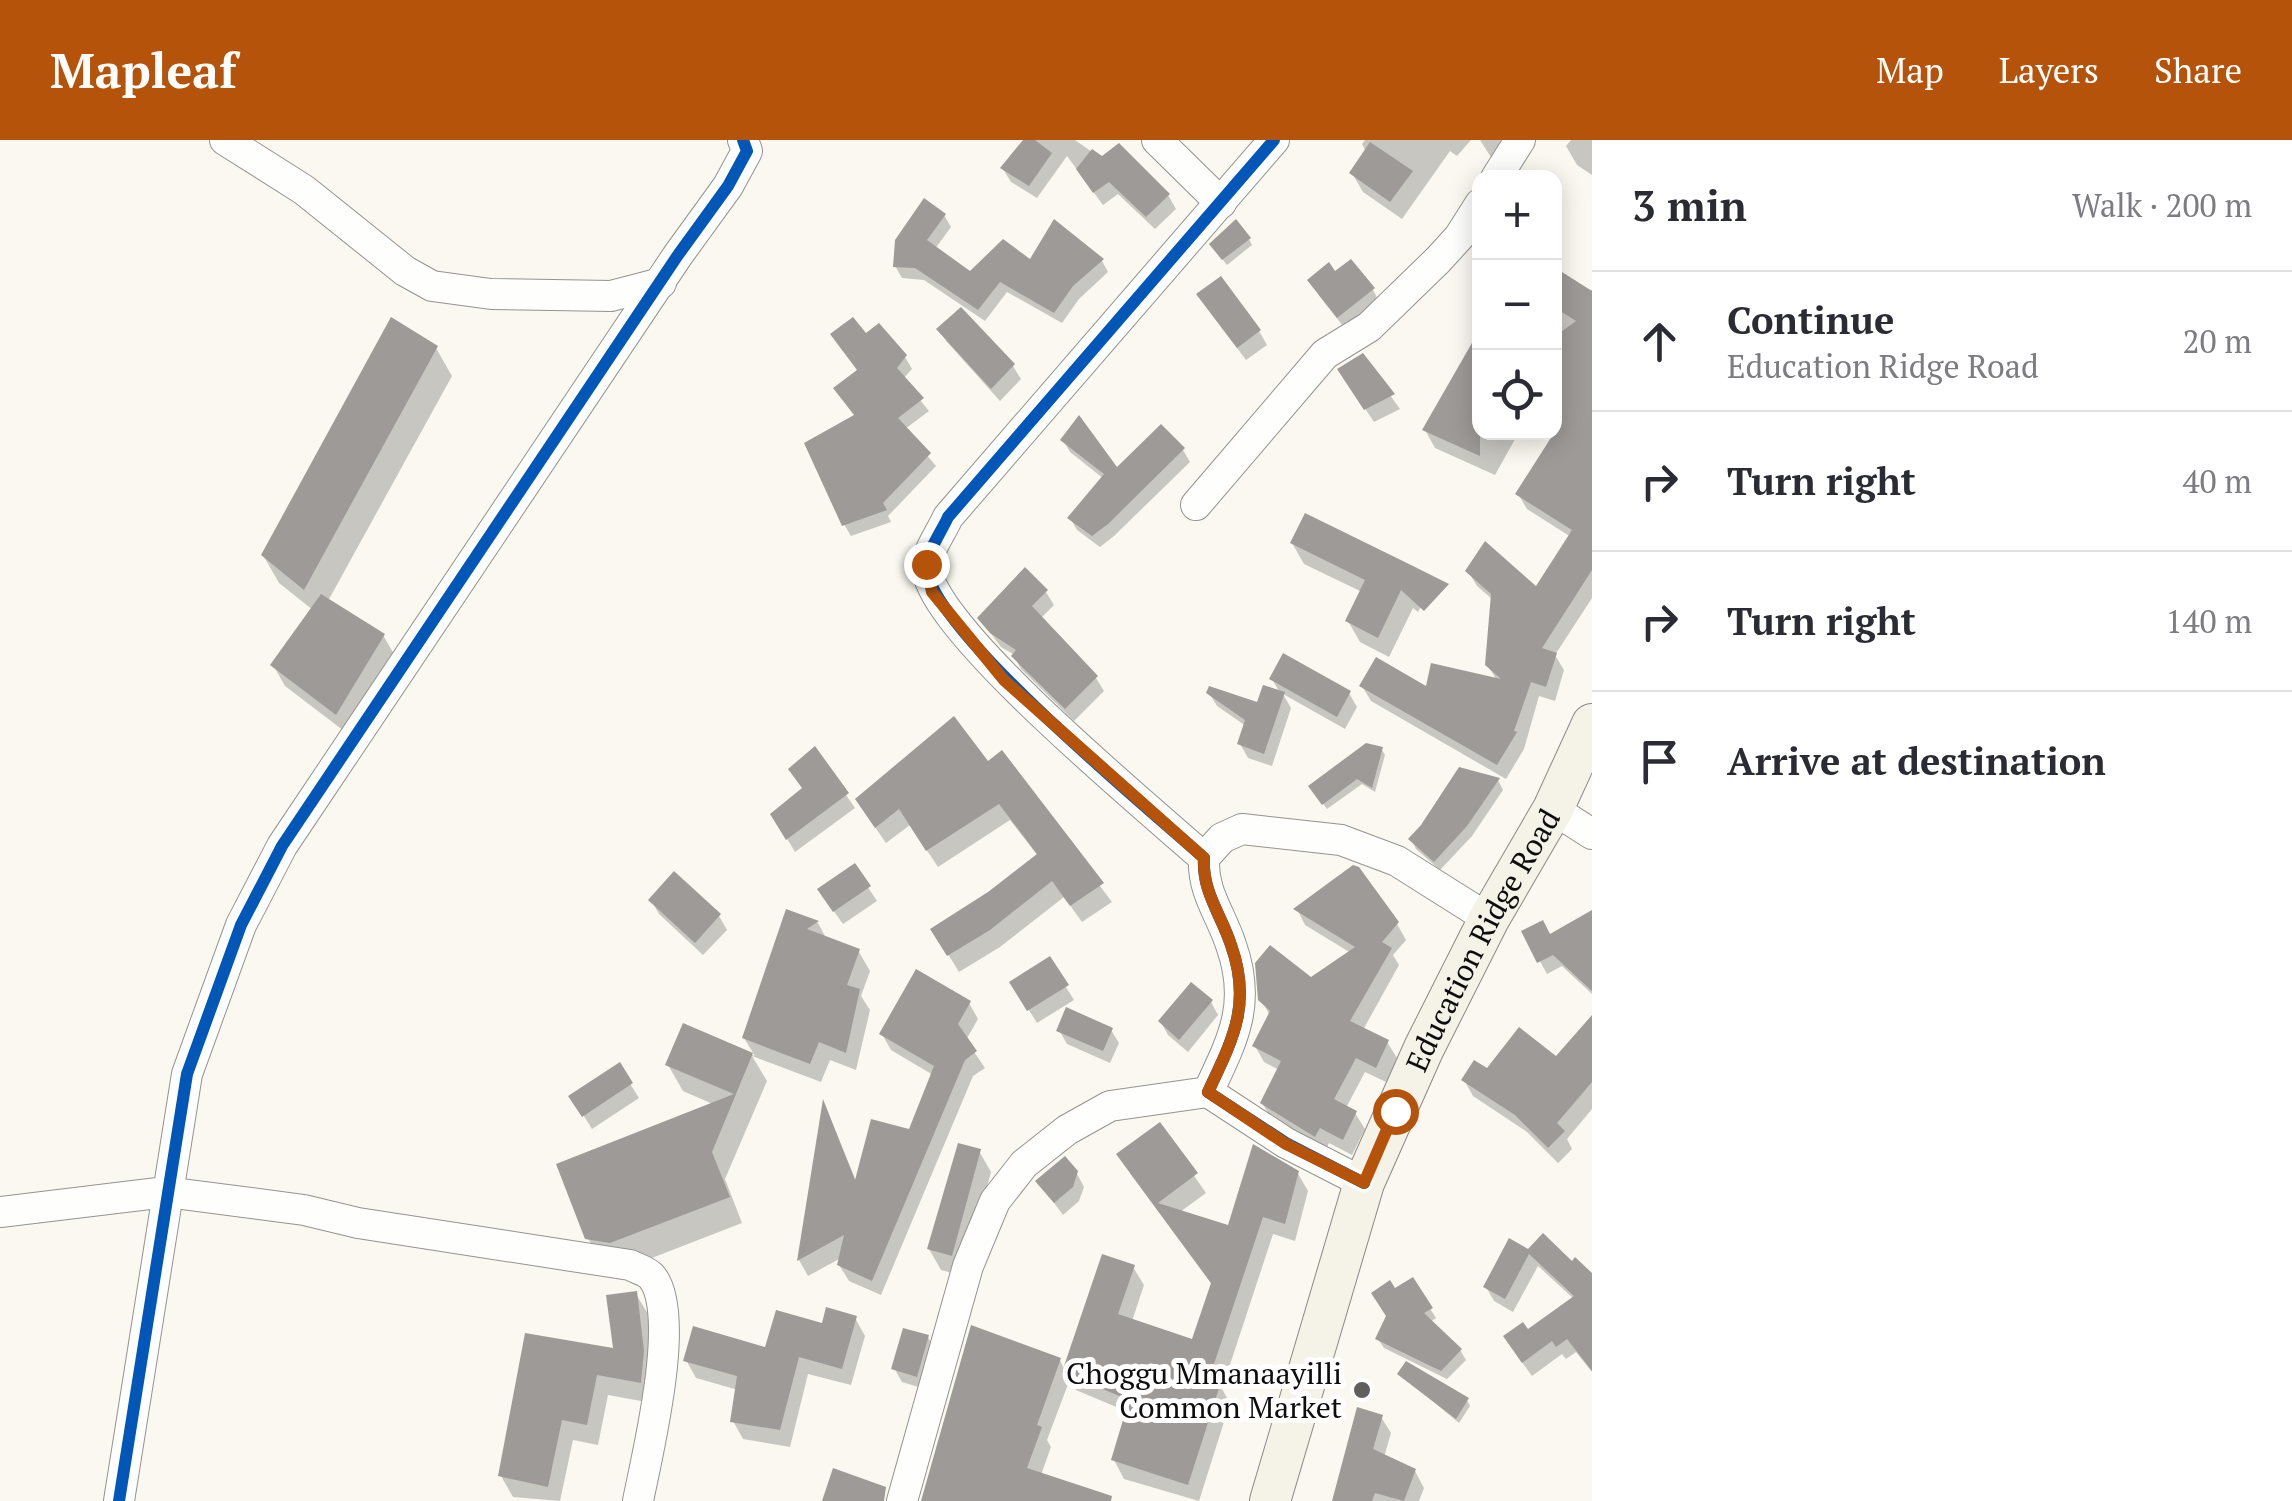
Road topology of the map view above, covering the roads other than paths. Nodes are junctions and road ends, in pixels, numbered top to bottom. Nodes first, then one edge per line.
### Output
1 (225, 140) edge
2 (744, 140) edge
3 (1157, 140) edge
4 (1274, 140) edge
5 (1520, 140) edge
6 (1501, 170) edge
7 (1221, 203) junction
8 (1472, 217) edge
9 (661, 282) junction
10 (1196, 506) dead end
11 (1592, 724) edge
12 (1553, 808) junction
13 (1592, 834) edge
14 (1204, 858) junction
15 (1490, 920) junction
16 (1208, 1092) junction
17 (1364, 1183) junction
18 (166, 1192) junction
19 (0, 1212) edge
20 (119, 1501) edge
21 (638, 1501) edge
22 (902, 1501) edge
23 (1270, 1501) edge

1 - 9 street
2 - 9 street
3 - 7 street
4 - 7 street
5 - 6 street
7 - 14 street
8 - 10 street
9 - 18 street
11 - 12 main road, Education Ridge Road
12 - 13 street
12 - 15 main road, Education Ridge Road
14 - 15 street
14 - 16 street
15 - 17 main road, Education Ridge Road
16 - 17 street
16 - 22 street
17 - 23 main road, Education Ridge Road
18 - 19 street
18 - 20 street
18 - 21 street

